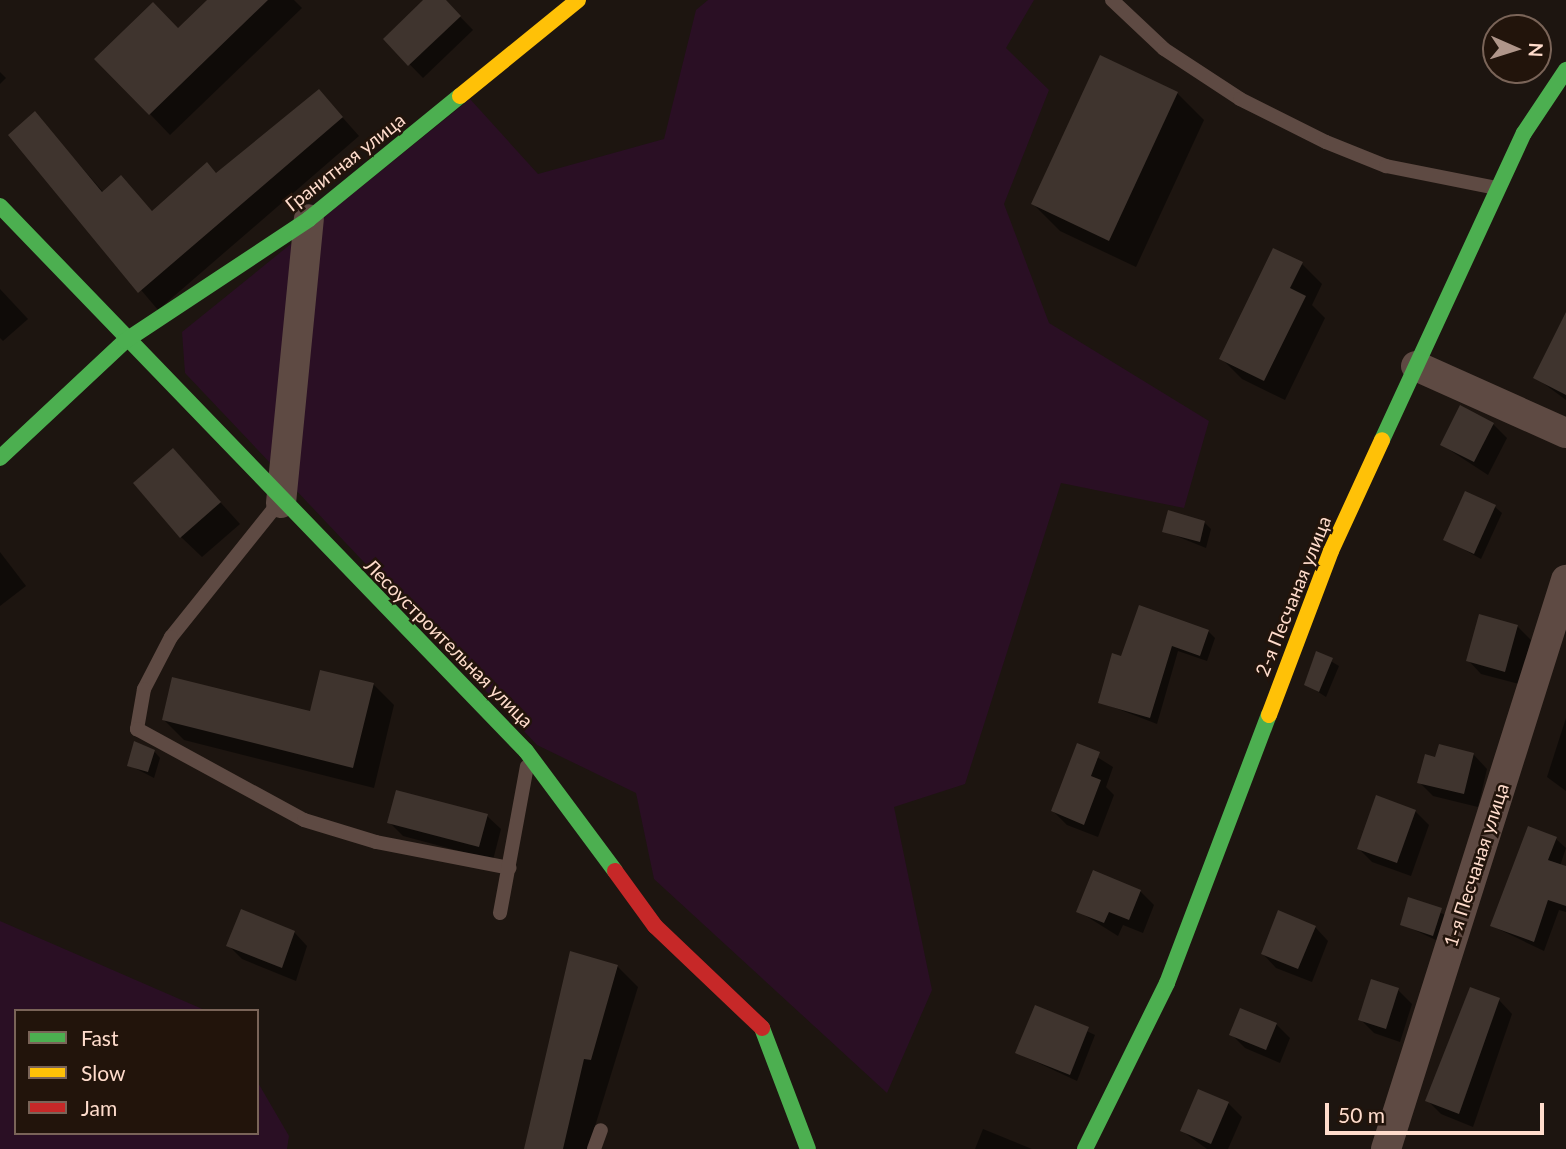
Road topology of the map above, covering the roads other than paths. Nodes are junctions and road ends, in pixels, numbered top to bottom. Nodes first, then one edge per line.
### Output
1 (578, 0) edge
2 (1112, 0) edge
3 (1566, 70) edge
4 (1498, 189) junction
5 (0, 206) edge
6 (310, 219) junction
7 (125, 341) junction
8 (1416, 366) junction
9 (1566, 433) edge
10 (0, 458) edge
11 (279, 504) junction
12 (1566, 580) edge
13 (526, 751) junction
14 (510, 868) junction
15 (500, 914) dead end
16 (601, 1130) dead end
17 (594, 1149) edge
18 (808, 1149) edge
19 (1085, 1149) edge
20 (1386, 1149) edge

1 - 6 street, Гранитная улица
2 - 4 lane
3 - 4 street, 2-я Песчаная улица
4 - 8 street, 2-я Песчаная улица
5 - 7 street, Лесоустроительная улица
6 - 7 street, Гранитная улица
6 - 11 street
7 - 10 street, Гранитная улица
7 - 11 street, Лесоустроительная улица
8 - 9 street
8 - 19 street, 2-я Песчаная улица
11 - 13 street, Лесоустроительная улица
11 - 14 lane
12 - 20 street, 1-я Песчаная улица
13 - 14 lane
13 - 18 street, Лесоустроительная улица
14 - 15 lane
16 - 17 lane

